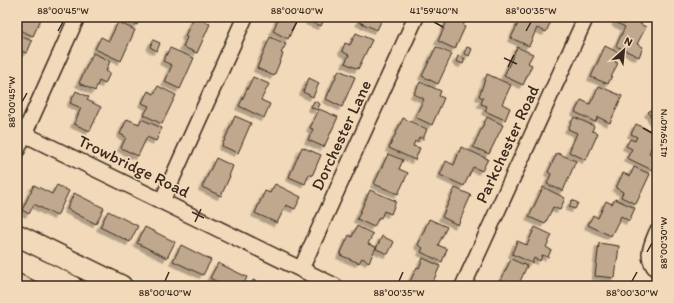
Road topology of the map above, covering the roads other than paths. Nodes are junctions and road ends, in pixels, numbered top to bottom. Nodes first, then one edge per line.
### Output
1 (77, 17) edge
2 (245, 17) edge
3 (416, 17) edge
4 (586, 17) edge
5 (24, 134) junction
6 (17, 150) edge
7 (162, 201) junction
8 (657, 232) edge
9 (17, 235) edge
10 (17, 260) edge
11 (301, 269) junction
12 (657, 270) edge
13 (71, 286) edge
14 (121, 286) edge
15 (335, 286) edge
16 (463, 286) edge

1 - 5 street
2 - 7 street
3 - 11 street, Dorchester Lane
4 - 16 street, Parkchester Road
5 - 6 street
5 - 7 street, Trowbridge Road
7 - 11 street, Trowbridge Road
8 - 12 street
9 - 14 main road
10 - 13 main road
11 - 15 street, Trowbridge Road

